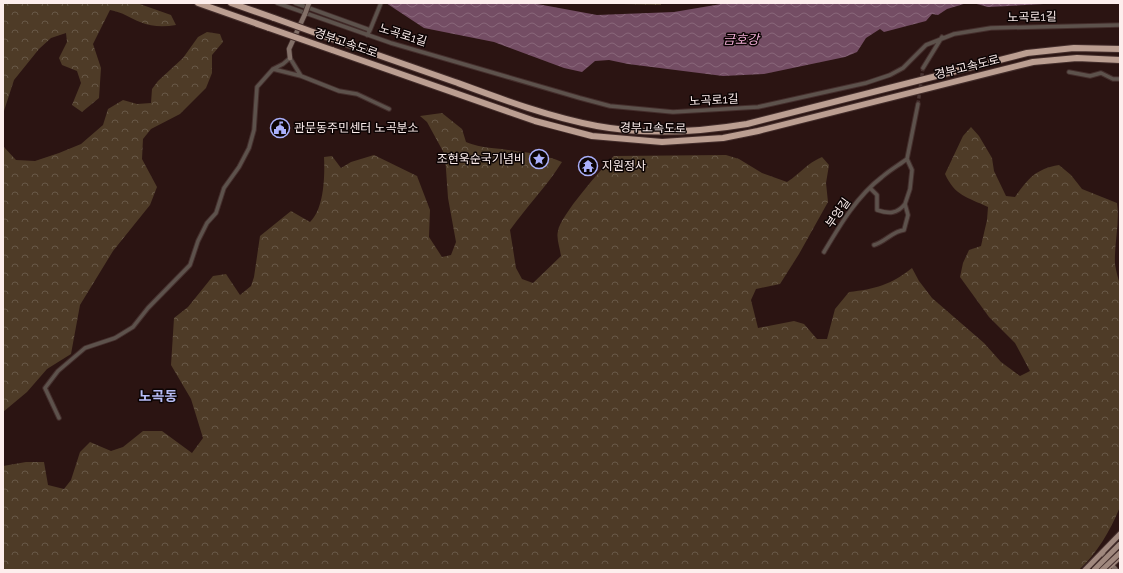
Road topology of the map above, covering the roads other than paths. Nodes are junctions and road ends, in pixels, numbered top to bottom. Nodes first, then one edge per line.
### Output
1 (198, 3) edge
2 (231, 3) edge
3 (277, 3) edge
4 (295, 3) edge
5 (309, 3) edge
6 (381, 3) edge
7 (305, 14) junction
8 (1120, 25) edge
9 (370, 30) junction
10 (367, 35) junction
11 (942, 37) junction
12 (1120, 49) edge
13 (290, 58) junction
14 (1120, 60) edge
15 (923, 68) tunnel mouth
16 (273, 69) junction
17 (1069, 72) dead end
18 (301, 76) junction
19 (1120, 79) edge
20 (918, 104) tunnel mouth
21 (390, 108) dead end
22 (907, 159) junction
23 (870, 188) junction
24 (905, 204) junction
25 (874, 245) dead end
26 (824, 252) dead end
27 (59, 418) dead end
28 (1120, 534) edge
29 (1120, 544) edge
30 (1102, 553) junction
31 (1120, 553) edge
32 (1120, 557) edge
33 (1112, 565) junction
34 (1085, 570) edge
35 (1094, 570) edge
36 (1102, 570) edge
37 (1106, 570) edge
38 (1116, 570) edge

1 - 14 highway, 경부고속도로, bridge
2 - 12 highway, 경부고속도로, bridge
3 - 7 street, 노곡로1길
4 - 9 street
5 - 7 main road, bridge
6 - 9 street
7 - 10 street, 노곡로1길
7 - 13 main road
8 - 11 street, 노곡로1길
9 - 10 street
10 - 11 street, 노곡로1길
11 - 15 street
13 - 16 street
13 - 18 street
16 - 18 street
16 - 27 street
17 - 19 street
18 - 21 street
20 - 22 street
22 - 23 street, 부엉길
22 - 24 street
23 - 24 street
23 - 26 street, 부엉길
24 - 25 street
28 - 30 main road
29 - 35 main road, bridge
30 - 33 main road
30 - 34 main road
31 - 36 main road, bridge
32 - 33 main road
33 - 37 main road
33 - 38 main road

